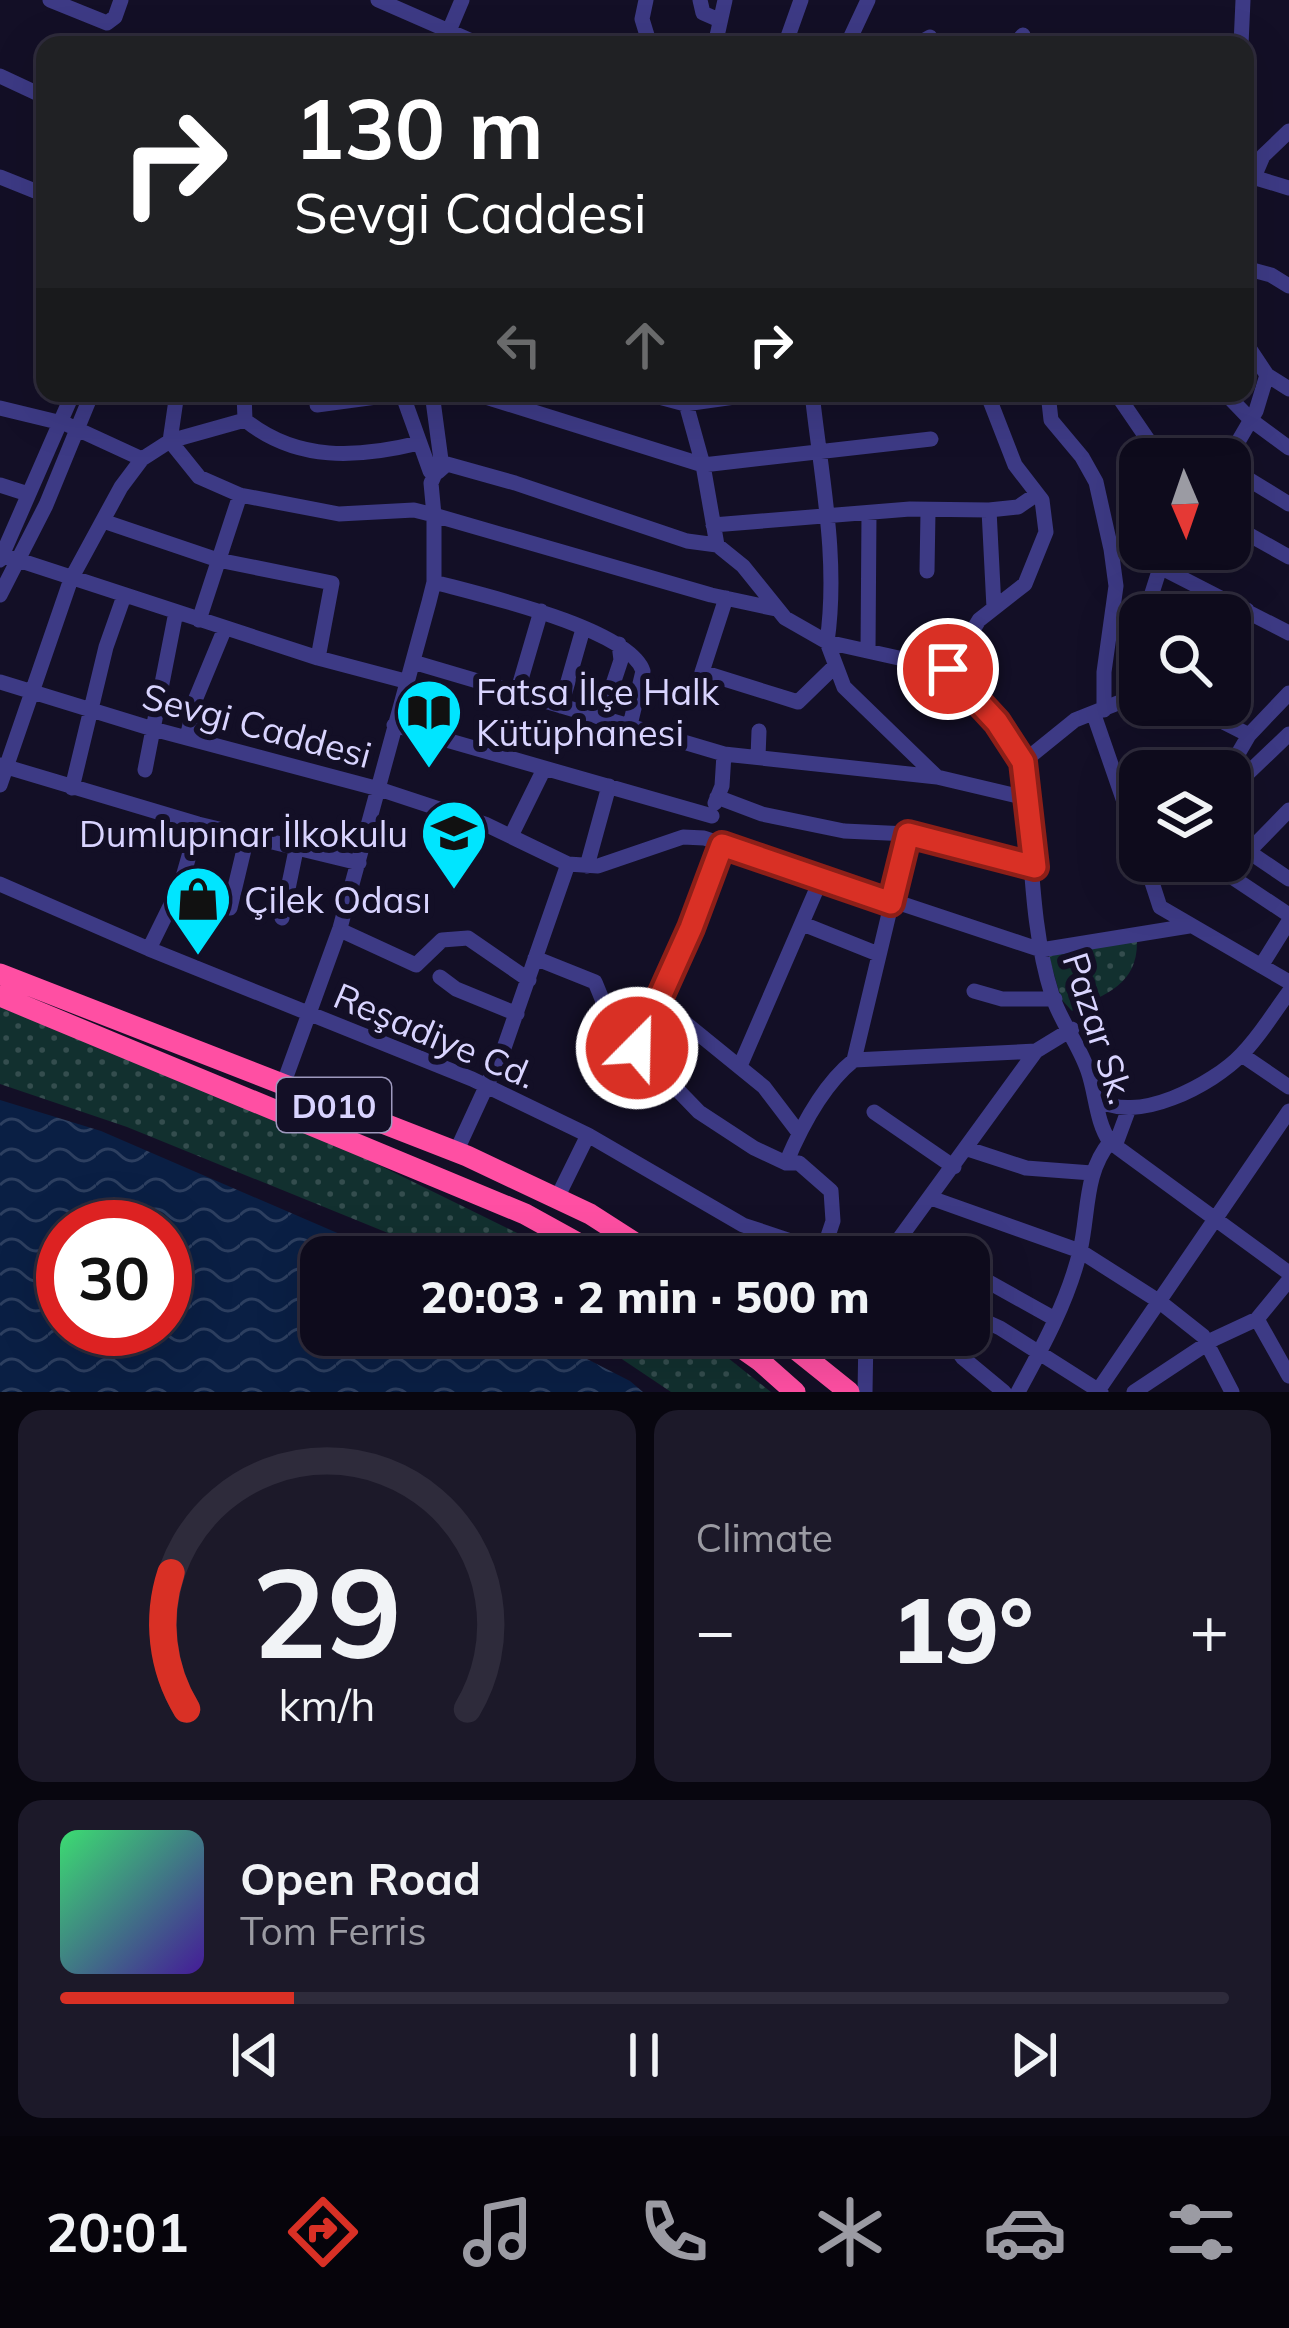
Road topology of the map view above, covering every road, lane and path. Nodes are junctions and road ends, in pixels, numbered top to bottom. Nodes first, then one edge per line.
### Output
1 (50, 0) edge
2 (121, 0) edge
3 (378, 0) edge
4 (461, 0) edge
5 (627, 0) edge
6 (646, 0) edge
7 (700, 0) edge
8 (725, 0) edge
9 (801, 0) edge
10 (844, 0) edge
11 (1243, 0) edge
12 (867, 4) edge
13 (417, 7) edge
14 (716, 12) edge
15 (642, 19) junction
16 (445, 36) edge
17 (448, 36) edge
18 (647, 36) edge
19 (788, 36) edge
20 (851, 36) edge
21 (1241, 36) edge
22 (0, 76) edge
23 (36, 93) edge
24 (1289, 131) edge
25 (1254, 170) edge
26 (0, 177) edge
27 (1254, 177) edge
28 (1289, 188) edge
29 (36, 191) edge
30 (1254, 270) edge
31 (1289, 286) edge
32 (1254, 355) edge
33 (1267, 375) junction
34 (1289, 389) edge
35 (72, 402) edge
36 (86, 402) edge
37 (176, 402) edge
38 (244, 402) edge
39 (407, 402) edge
40 (434, 402) edge
41 (502, 402) edge
42 (685, 402) edge
43 (813, 402) edge
44 (990, 402) edge
45 (1049, 402) edge
46 (1121, 402) edge
47 (1234, 402) edge
48 (0, 408) edge
49 (245, 420) junction
50 (1251, 420) junction
51 (68, 427) junction
52 (1146, 438) edge
53 (1242, 438) edge
54 (931, 439) dead end
55 (170, 441) junction
56 (419, 443) junction
57 (1289, 448) edge
58 (818, 453) junction
59 (142, 459) junction
60 (704, 465) junction
61 (438, 472) junction
62 (1251, 478) edge
63 (0, 484) edge
64 (28, 494) junction
65 (240, 494) junction
66 (1037, 494) junction
67 (1289, 504) edge
68 (989, 510) junction
69 (928, 512) junction
70 (826, 514) junction
71 (869, 514) junction
72 (434, 515) junction
73 (103, 521) junction
74 (713, 525) junction
75 (1251, 535) edge
76 (717, 545) junction
77 (1288, 554) edge
78 (1, 556) edge
79 (218, 560) junction
80 (21, 561) junction
81 (1166, 570) edge
82 (927, 571) dead end
83 (70, 579) junction
84 (434, 582) junction
85 (1215, 594) edge
86 (0, 595) edge
87 (124, 596) junction
88 (726, 598) junction
89 (994, 608) junction
90 (776, 609) junction
91 (541, 611) junction
92 (176, 612) junction
93 (1251, 612) edge
94 (199, 620) junction
95 (226, 628) junction
96 (583, 629) junction
97 (1289, 633) edge
98 (827, 642) junction
99 (619, 644) junction
100 (868, 651) junction
101 (318, 658) junction
102 (413, 662) junction
103 (935, 664) junction
104 (834, 667) junction
105 (405, 681) junction
106 (0, 682) edge
107 (32, 692) junction
108 (517, 693) junction
109 (1289, 693) edge
110 (1119, 703) edge
111 (561, 706) junction
112 (92, 710) junction
113 (1099, 712) junction
114 (602, 717) junction
115 (394, 725) junction
116 (630, 725) junction
117 (1232, 726) edge
118 (153, 729) junction
119 (759, 731) dead end
120 (1289, 734) edge
121 (1250, 735) junction
122 (187, 738) junction
123 (1242, 750) edge
124 (724, 754) junction
125 (758, 757) junction
126 (1023, 762) junction
127 (3, 766) edge
128 (544, 769) junction
129 (1251, 769) edge
130 (145, 770) dead end
131 (1119, 776) edge
132 (937, 777) junction
133 (0, 785) edge
134 (609, 786) junction
135 (72, 788) junction
136 (379, 789) junction
137 (717, 797) junction
138 (1026, 798) junction
139 (1289, 811) edge
140 (712, 816) junction
141 (198, 824) junction
142 (908, 834) junction
143 (511, 836) junction
144 (247, 837) junction
145 (715, 843) junction
146 (1251, 849) edge
147 (296, 850) junction
148 (1251, 854) edge
149 (358, 863) junction
150 (568, 864) junction
151 (587, 866) junction
152 (1034, 867) junction
153 (1289, 878) edge
154 (821, 879) junction
155 (1151, 882) edge
156 (1238, 882) edge
157 (0, 884) edge
158 (891, 903) junction
159 (230, 908) dead end
160 (282, 918) dead end
161 (1289, 918) edge
162 (803, 924) junction
163 (1189, 926) junction
164 (340, 930) junction
165 (149, 949) junction
166 (1041, 950) junction
167 (878, 954) junction
168 (535, 958) junction
169 (1261, 966) junction
170 (0, 974) edge
171 (440, 977) dead end
172 (529, 980) junction
173 (1289, 982) edge
174 (974, 991) dead end
175 (1289, 992) edge
176 (0, 997) edge
177 (1054, 999) junction
178 (657, 1000) junction
179 (517, 1013) junction
180 (312, 1015) junction
181 (1071, 1029) junction
182 (638, 1046) junction
183 (1036, 1051) junction
184 (1242, 1055) junction
185 (854, 1060) junction
186 (740, 1066) junction
187 (283, 1085) junction
188 (487, 1086) junction
189 (1289, 1087) edge
190 (1099, 1099) junction
191 (1128, 1111) junction
192 (1289, 1111) edge
193 (874, 1112) dead end
194 (799, 1133) junction
195 (588, 1135) junction
196 (1112, 1144) junction
197 (968, 1149) junction
198 (456, 1152) junction
199 (786, 1163) junction
200 (955, 1167) junction
201 (1093, 1174) junction
202 (932, 1198) junction
203 (556, 1200) junction
204 (1216, 1220) junction
205 (565, 1236) edge
206 (625, 1236) edge
207 (772, 1236) edge
208 (826, 1236) edge
209 (903, 1236) edge
210 (1080, 1251) junction
211 (1289, 1276) edge
212 (990, 1282) edge
213 (1160, 1302) junction
214 (1055, 1318) junction
215 (1257, 1319) junction
216 (990, 1323) edge
217 (1208, 1344) junction
218 (1040, 1353) junction
219 (749, 1356) edge
220 (804, 1356) edge
221 (866, 1356) edge
222 (962, 1356) edge
223 (1289, 1376) edge
224 (1099, 1391) edge
225 (794, 1392) edge
226 (849, 1392) edge
227 (865, 1392) edge
228 (1004, 1392) edge
229 (1018, 1392) edge
230 (1134, 1392) edge
231 (1232, 1392) edge

1 - 2 street
3 - 13 street
4 - 17 street
5 - 15 street
6 - 15 street
7 - 14 street
8 - 14 street
9 - 19 street
10 - 12 street
11 - 21 street
12 - 20 street
13 - 16 street
15 - 18 street
22 - 23 street
24 - 25 street
26 - 29 street
27 - 28 street
30 - 31 street
32 - 33 street
33 - 34 street
33 - 50 street
35 - 51 street
36 - 51 street
37 - 55 street
38 - 49 street
39 - 56 street
40 - 61 street
41 - 60 street
42 - 60 street
43 - 58 street
44 - 66 street
45 - 113 street
46 - 52 street
47 - 50 street
48 - 51 street
49 - 55 street
49 - 56 street
50 - 53 street
50 - 57 street
51 - 59 street
51 - 64 street
51 - 80 street
54 - 58 street
55 - 59 street
55 - 65 street
56 - 61 street
58 - 60 street
58 - 70 street
59 - 73 street
60 - 74 street
61 - 72 street
61 - 76 street
62 - 67 street
63 - 64 street
64 - 78 street
65 - 72 street
65 - 79 street
66 - 68 street
66 - 89 street
68 - 69 street
68 - 89 street
69 - 71 street
69 - 82 street
70 - 71 street
70 - 74 street
70 - 98 street
71 - 100 street
72 - 84 street
72 - 88 street
73 - 79 street
73 - 83 street
74 - 76 street
75 - 77 street
76 - 90 street
78 - 80 street
79 - 94 street
79 - 101 street
80 - 83 street
80 - 86 street
81 - 85 street
83 - 87 street
83 - 107 street
84 - 91 street
84 - 102 street
87 - 92 street
87 - 112 street
88 - 90 street
88 - 104 street
89 - 103 street
90 - 98 street
91 - 96 street
91 - 108 street
92 - 94 street
92 - 118 street
93 - 97 street
94 - 95 street
95 - 101 street
95 - 122 street
96 - 99 street
96 - 111 street
98 - 100 street
98 - 104 street
99 - 114 street
99 - 116 street
100 - 103 street
101 - 105 street
102 - 105 street
102 - 108 street
103 - 126 street
104 - 132 street
105 - 115 street
106 - 107 street, Sevgi Caddesi
107 - 112 street, Sevgi Caddesi
107 - 127 street
108 - 111 street
109 - 121 street
110 - 113 street
111 - 114 street
112 - 118 street, Sevgi Caddesi
112 - 135 street
113 - 126 street
113 - 131 street
114 - 116 street
115 - 128 street
115 - 136 street
116 - 124 street
117 - 121 street
118 - 122 street, Sevgi Caddesi
118 - 130 street
119 - 125 street
120 - 129 street
121 - 123 street
122 - 136 street, Sevgi Caddesi
124 - 125 street
124 - 137 street
125 - 132 street
126 - 138 street, Pazar Sk.
127 - 133 street
127 - 135 street
128 - 134 street
128 - 143 street
132 - 138 street
134 - 140 street
134 - 151 street
135 - 141 street
136 - 143 street, Sevgi Caddesi
136 - 149 street
137 - 140 street
137 - 142 street
138 - 152 street, Pazar Sk.
139 - 146 street
140 - 145 street
141 - 144 street
141 - 165 street
142 - 152 street
142 - 158 street
143 - 150 street, Sevgi Caddesi
144 - 147 street
144 - 159 street
145 - 151 street, Sevgi Caddesi
145 - 154 street, Sevgi Caddesi
145 - 178 street
147 - 149 street
147 - 160 street
148 - 153 street
149 - 164 street
150 - 151 street, Sevgi Caddesi
150 - 168 street
152 - 166 street, Pazar Sk.
154 - 158 street, Sevgi Caddesi
154 - 162 street
155 - 163 street
156 - 161 street
157 - 165 street, Reşadiye Cd.
158 - 166 street, Sevgi Caddesi
158 - 167 street
161 - 169 street
162 - 167 street
162 - 186 street
163 - 166 street
163 - 169 street
164 - 172 street
164 - 180 street
165 - 180 street, Reşadiye Cd.
166 - 177 street, Pazar Sk.
167 - 185 street
168 - 172 street
168 - 182 street
169 - 173 street
170 - 187 highway, D010
171 - 179 street
172 - 179 street
174 - 177 street
175 - 184 street
176 - 205 highway, D010
177 - 181 street, Pazar Sk.
178 - 182 street
178 - 186 street
179 - 188 street
180 - 187 street
180 - 188 street, Reşadiye Cd.
181 - 183 street
181 - 190 street, Pazar Sk.
182 - 199 street
183 - 185 street
183 - 197 street
184 - 189 street
184 - 191 street
185 - 194 street
186 - 194 street
187 - 198 highway, D010
188 - 195 street, Reşadiye Cd.
188 - 198 street
190 - 191 street
190 - 196 street, Pazar Sk.
191 - 196 street
192 - 204 street
193 - 200 street
194 - 199 street
195 - 203 street
195 - 207 street, Reşadiye Cd.
196 - 201 street
196 - 204 street, Pazar Sk.
197 - 200 street
197 - 201 street
198 - 203 highway, D010
199 - 208 street
200 - 202 street
201 - 210 street
202 - 209 street
202 - 210 street
203 - 206 highway, D010
204 - 211 street, Pazar Sk.
204 - 213 street
210 - 213 street
210 - 214 street
211 - 215 street
212 - 214 street
213 - 217 street
213 - 224 street
214 - 218 street
215 - 217 street
215 - 223 street
216 - 218 street
217 - 230 street
217 - 231 street
218 - 224 street
218 - 229 street
219 - 225 highway
220 - 226 highway
221 - 227 street
222 - 228 street

